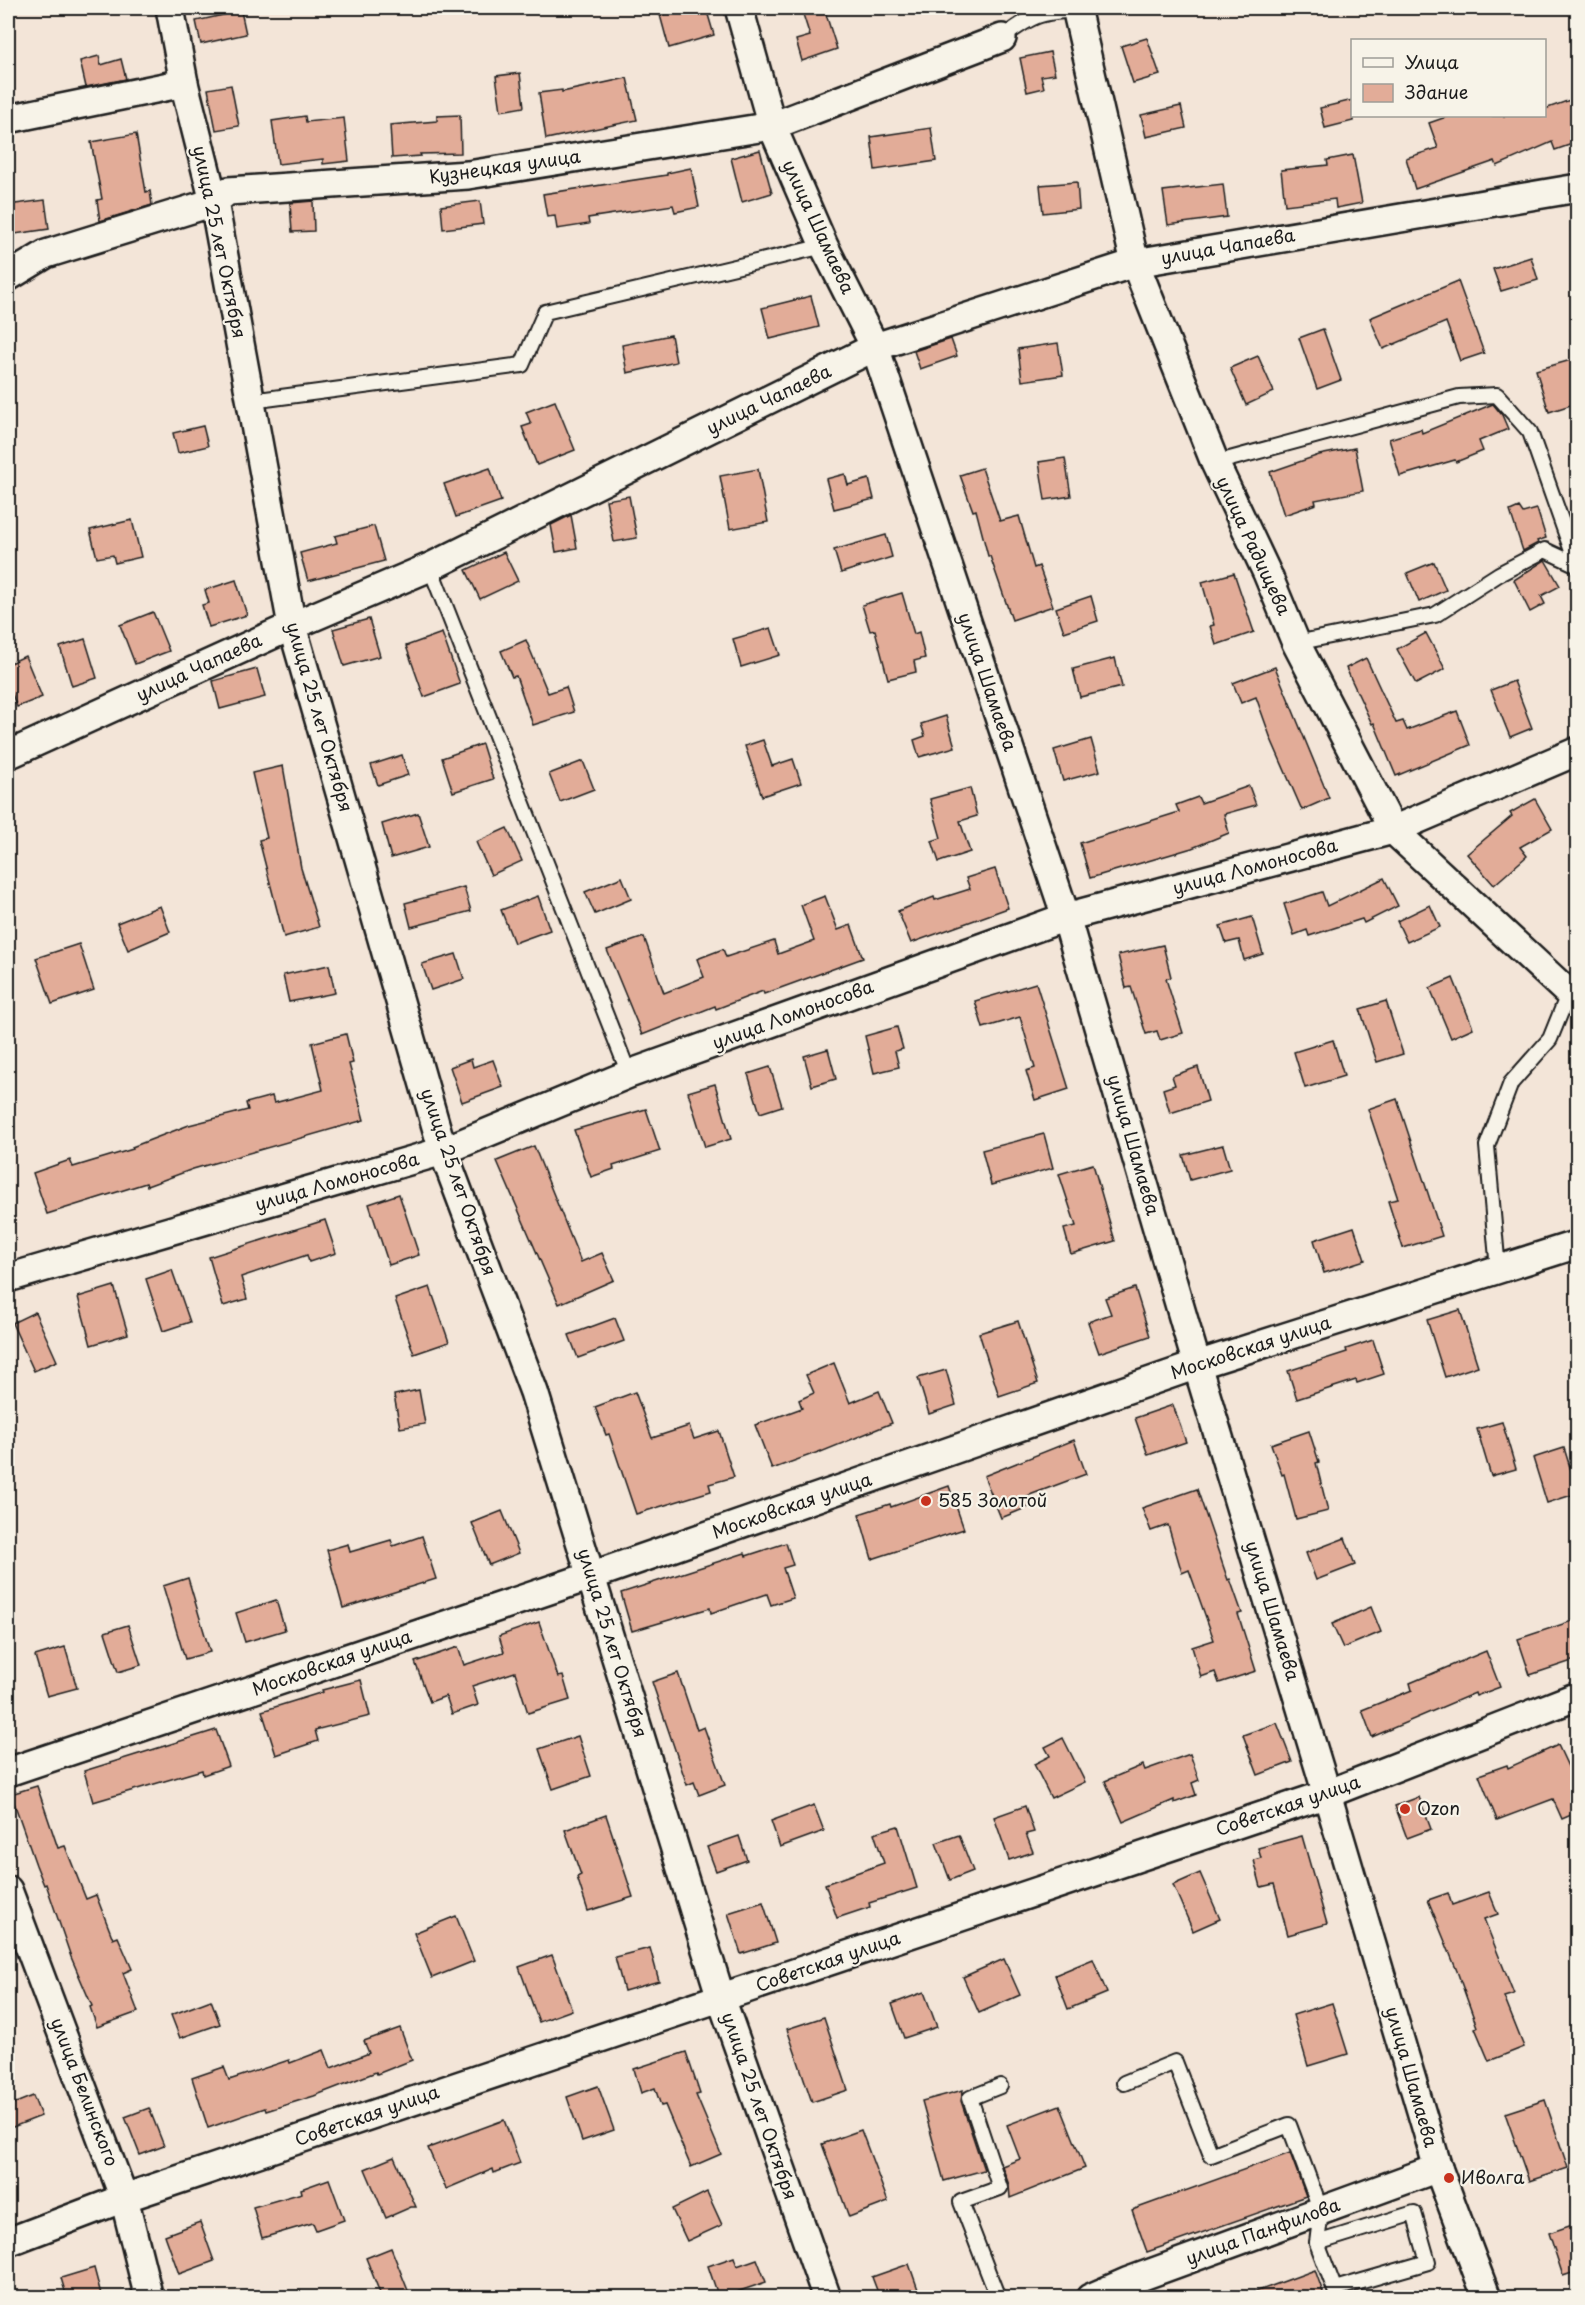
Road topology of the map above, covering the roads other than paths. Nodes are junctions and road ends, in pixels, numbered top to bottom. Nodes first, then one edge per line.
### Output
1 (170, 8) edge
2 (739, 8) edge
3 (1019, 8) edge
4 (1077, 9) edge
5 (1046, 12) junction
6 (1002, 38) joint
7 (184, 83) junction
8 (8, 119) edge
9 (772, 126) junction
10 (1578, 188) edge
11 (214, 202) junction
12 (825, 246) junction
13 (1135, 263) junction
14 (8, 277) edge
15 (875, 347) junction
16 (251, 401) junction
17 (1215, 463) junction
18 (1576, 566) edge
19 (430, 567) junction
20 (292, 626) junction
21 (1296, 643) junction
22 (1578, 751) edge
23 (8, 755) edge
24 (1394, 830) junction
25 (1066, 917) junction
26 (1573, 997) edge
27 (629, 1074) junction
28 (443, 1150) junction
29 (1578, 1244) edge
30 (1498, 1270) junction
31 (8, 1278) edge
32 (1197, 1365) junction
33 (591, 1576) junction
34 (1578, 1696) edge
35 (8, 1772) edge
36 (1327, 1794) junction
37 (8, 1890) edge
38 (721, 1998) junction
39 (1124, 2083) dead end
40 (1000, 2086) dead end
41 (1438, 2168) junction
42 (124, 2198) junction
43 (1321, 2211) junction
44 (8, 2242) edge
45 (1317, 2243) junction
46 (1132, 2289) edge
47 (1337, 2293) edge
48 (150, 2298) edge
49 (827, 2298) edge
50 (998, 2298) edge
51 (1090, 2298) edge
52 (1487, 2298) edge

1 - 7 street, улица 25 лет Октября
2 - 9 street, улица Шамаева
3 - 5 lane
4 - 5 lane
4 - 13 street, улица Радищева
5 - 6 lane
6 - 9 street, Кузнецкая улица
7 - 8 street
7 - 11 street, улица 25 лет Октября
9 - 11 street, Кузнецкая улица
9 - 12 street, улица Шамаева
10 - 13 street, улица Чапаева
11 - 14 street, Кузнецкая улица
11 - 16 street, улица 25 лет Октября
12 - 15 street, улица Шамаева
12 - 16 lane
13 - 15 street, улица Чапаева
13 - 17 street, улица Радищева
15 - 19 street, улица Чапаева
15 - 25 street, улица Шамаева
16 - 20 street, улица 25 лет Октября
17 - 18 lane
17 - 21 street, улица Радищева
18 - 21 lane
19 - 20 street, улица Чапаева
19 - 27 lane
20 - 23 street, улица Чапаева
20 - 28 street, улица 25 лет Октября
21 - 24 street, улица Радищева
22 - 24 street, улица Ломоносова
24 - 25 street, улица Ломоносова
24 - 26 street, улица Радищева
25 - 27 street, улица Ломоносова
25 - 32 street, улица Шамаева
26 - 30 lane
27 - 28 street, улица Ломоносова
28 - 31 street, улица Ломоносова
28 - 33 street, улица 25 лет Октября
29 - 30 street, Московская улица
30 - 32 street, Московская улица
32 - 33 street, Московская улица
32 - 36 street, улица Шамаева
33 - 35 street, Московская улица
33 - 38 street, улица 25 лет Октября
34 - 36 street, Советская улица
36 - 38 street, Советская улица
36 - 41 street, улица Шамаева
37 - 42 street, улица Белинского
38 - 42 street, Советская улица
38 - 49 street, улица 25 лет Октября
39 - 43 lane
40 - 50 lane
41 - 43 street, улица Панфилова
41 - 52 street, улица Шамаева
42 - 44 street, Советская улица
42 - 48 street, улица Белинского
43 - 45 lane
43 - 46 street, улица Панфилова
45 - 47 lane
45 - 47 lane
46 - 51 street, улица Панфилова

